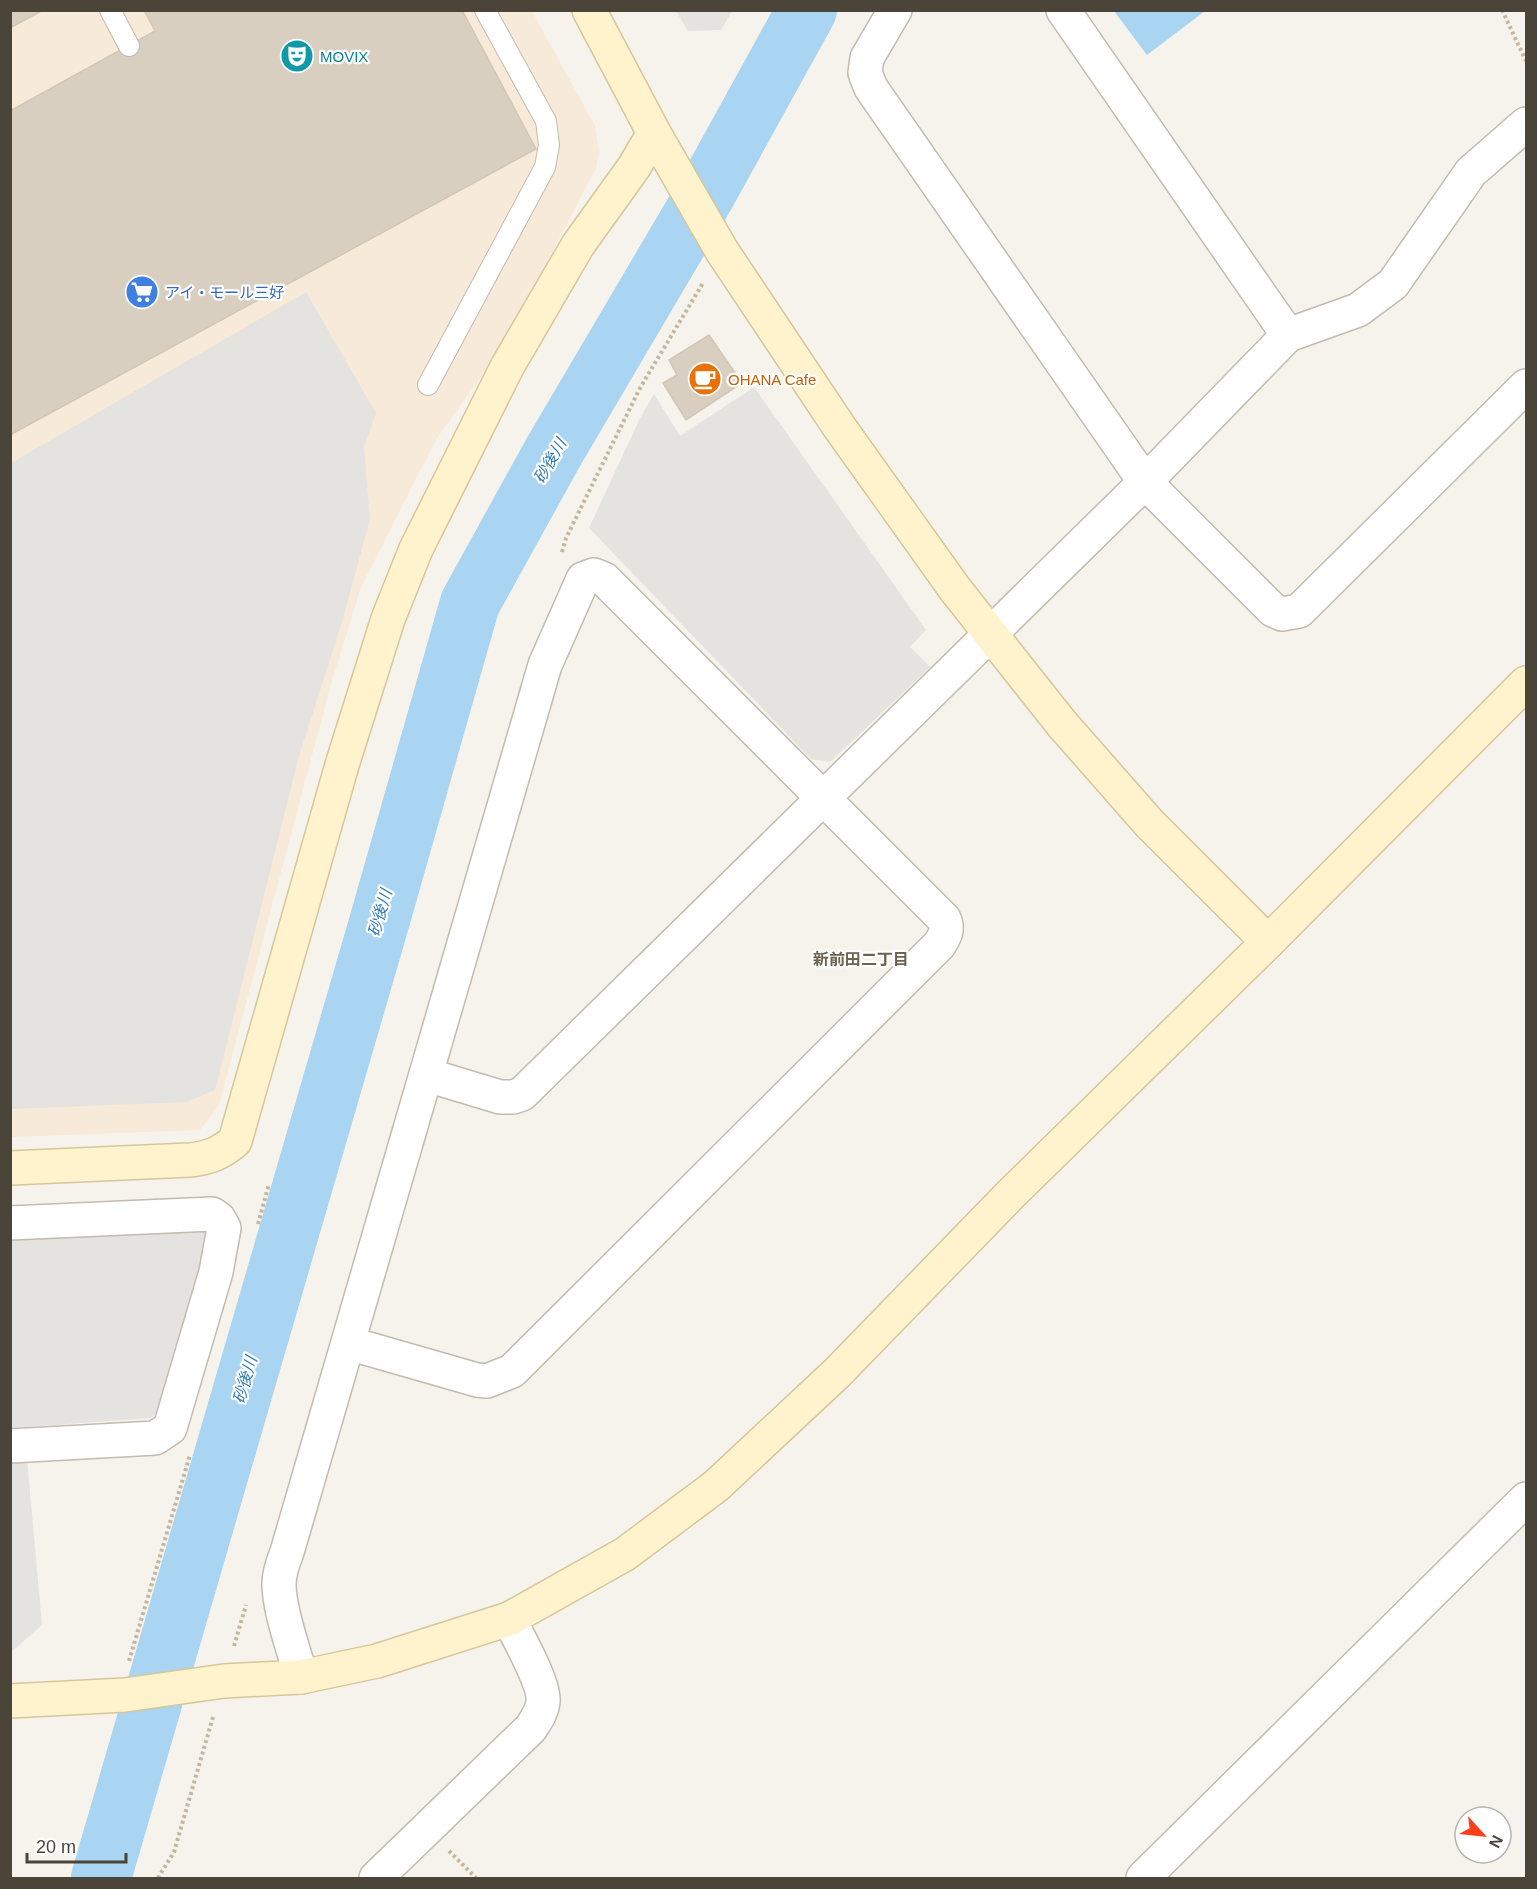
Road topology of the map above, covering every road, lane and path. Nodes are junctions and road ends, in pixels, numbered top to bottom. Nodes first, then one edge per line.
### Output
1 (110, 10) edge
2 (485, 10) edge
3 (589, 10) edge
4 (895, 10) edge
5 (1063, 10) edge
6 (1502, 10) edge
7 (129, 46) dead end
8 (1527, 61) edge
9 (1527, 124) edge
10 (654, 133) junction
11 (1288, 335) junction
12 (428, 385) dead end
13 (1527, 386) edge
14 (1145, 482) junction
15 (990, 633) junction
16 (1527, 683) edge
17 (822, 798) junction
18 (1268, 942) junction
19 (428, 1075) junction
20 (10, 1168) edge
21 (10, 1223) edge
22 (348, 1343) junction
23 (10, 1446) edge
24 (1527, 1499) edge
25 (509, 1619) junction
26 (301, 1677) junction
27 (10, 1701) edge
28 (376, 1878) edge
29 (1143, 1878) edge

1 - 7 lane
2 - 12 lane
3 - 10 street
4 - 14 street
5 - 11 street
6 - 8 path
9 - 11 street
10 - 15 street
10 - 20 street
11 - 14 street
13 - 14 street
14 - 15 street
15 - 17 street
15 - 18 street
16 - 18 street
17 - 19 street
17 - 19 street
17 - 22 street
18 - 25 street
19 - 22 street
21 - 23 street
22 - 26 street
24 - 29 street
25 - 26 street
25 - 28 street
26 - 27 street

